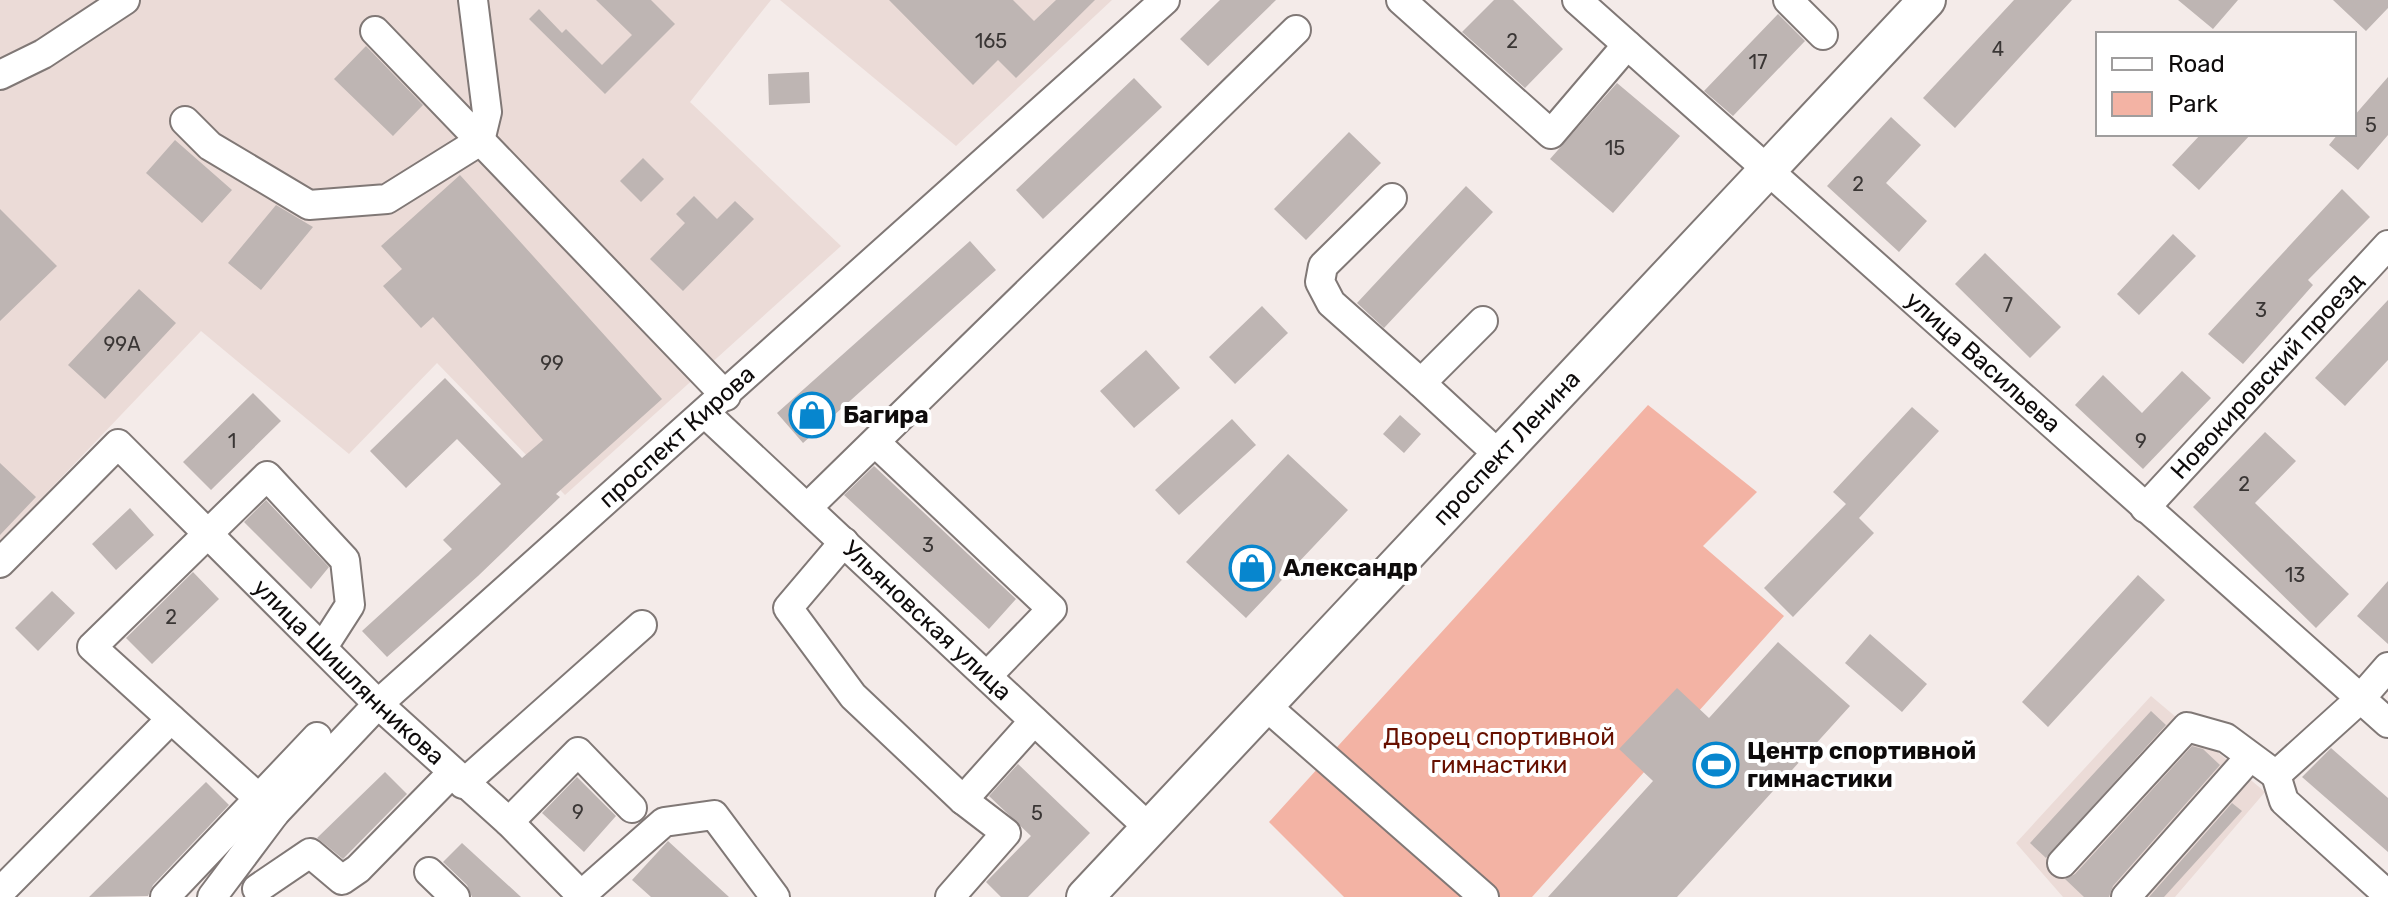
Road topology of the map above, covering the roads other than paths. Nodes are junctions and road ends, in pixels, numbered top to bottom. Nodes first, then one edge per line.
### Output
1 (125, 0) edge
2 (473, 0) edge
3 (1165, 0) edge
4 (1401, 0) edge
5 (1577, 0) edge
6 (1788, 0) edge
7 (1927, 0) edge
8 (1296, 30) dead end
9 (375, 31) dead end
10 (1823, 35) dead end
11 (1627, 45) junction
12 (0, 75) edge
13 (185, 121) dead end
14 (480, 141) junction
15 (1765, 171) junction
16 (1392, 198) dead end
17 (2388, 245) edge
18 (1483, 321) dead end
19 (1421, 383) junction
20 (716, 404) junction
21 (876, 443) junction
22 (1500, 456) junction
23 (807, 508) junction
24 (2145, 508) junction
25 (208, 531) junction
26 (844, 542) junction
27 (0, 563) edge
28 (642, 625) dead end
29 (323, 647) junction
30 (2388, 667) edge
31 (987, 676) junction
32 (2360, 699) junction
33 (378, 704) junction
34 (1265, 705) junction
35 (171, 719) junction
36 (1034, 721) junction
37 (2388, 723) edge
38 (317, 737) dead end
39 (2250, 757) junction
40 (2276, 775) junction
41 (458, 778) junction
42 (963, 800) junction
43 (267, 805) junction
44 (632, 808) dead end
45 (509, 822) junction
46 (1149, 828) junction
47 (2062, 863) dead end
48 (235, 866) junction
49 (429, 872) dead end
50 (0, 892) edge
51 (261, 893) edge
52 (2388, 895) edge
53 (581, 896) edge
54 (165, 897) edge
55 (212, 897) edge
56 (455, 897) edge
57 (775, 897) edge
58 (950, 897) edge
59 (1085, 897) edge
60 (1484, 897) edge
61 (2126, 897) edge

1 - 12 street
2 - 14 street
3 - 20 street, проспект Кирова
4 - 11 street
5 - 11 street, улица Васильева
6 - 10 street
7 - 15 main road, проспект Ленина
8 - 21 street
9 - 14 street, Ульяновская улица
11 - 15 street, улица Васильева
13 - 14 street
14 - 20 street, Ульяновская улица
15 - 22 main road, проспект Ленина
15 - 24 street, улица Васильева
16 - 19 street
17 - 24 street, Новокировский проезд
18 - 19 street
19 - 22 street
20 - 23 street, Ульяновская улица
20 - 33 street, проспект Кирова
21 - 23 street
21 - 31 street
22 - 34 main road, проспект Ленина
23 - 26 street, Ульяновская улица
24 - 32 street, улица Васильева
25 - 27 street, улица Шишлянникова
25 - 29 street, улица Шишлянникова
25 - 29 street
25 - 35 street
26 - 31 street, Ульяновская улица
26 - 42 street
28 - 41 street
29 - 33 street, улица Шишлянникова
30 - 32 street
31 - 36 street, Ульяновская улица
32 - 37 street, улица Васильева
32 - 40 street
33 - 41 street, улица Шишлянникова
33 - 43 street, проспект Кирова
34 - 46 main road, проспект Ленина
34 - 60 street
35 - 43 street
35 - 50 street
36 - 42 street
36 - 46 street, Ульяновская улица
38 - 43 street
39 - 40 street
39 - 47 street
39 - 61 street
40 - 52 street
41 - 45 street, улица Шишлянникова
41 - 51 street
42 - 58 street
43 - 48 street, проспект Кирова
43 - 54 street
44 - 45 street
45 - 53 street, улица Шишлянникова
46 - 59 main road, проспект Ленина
48 - 51 street
48 - 55 street, проспект Кирова
49 - 56 street
53 - 57 street

